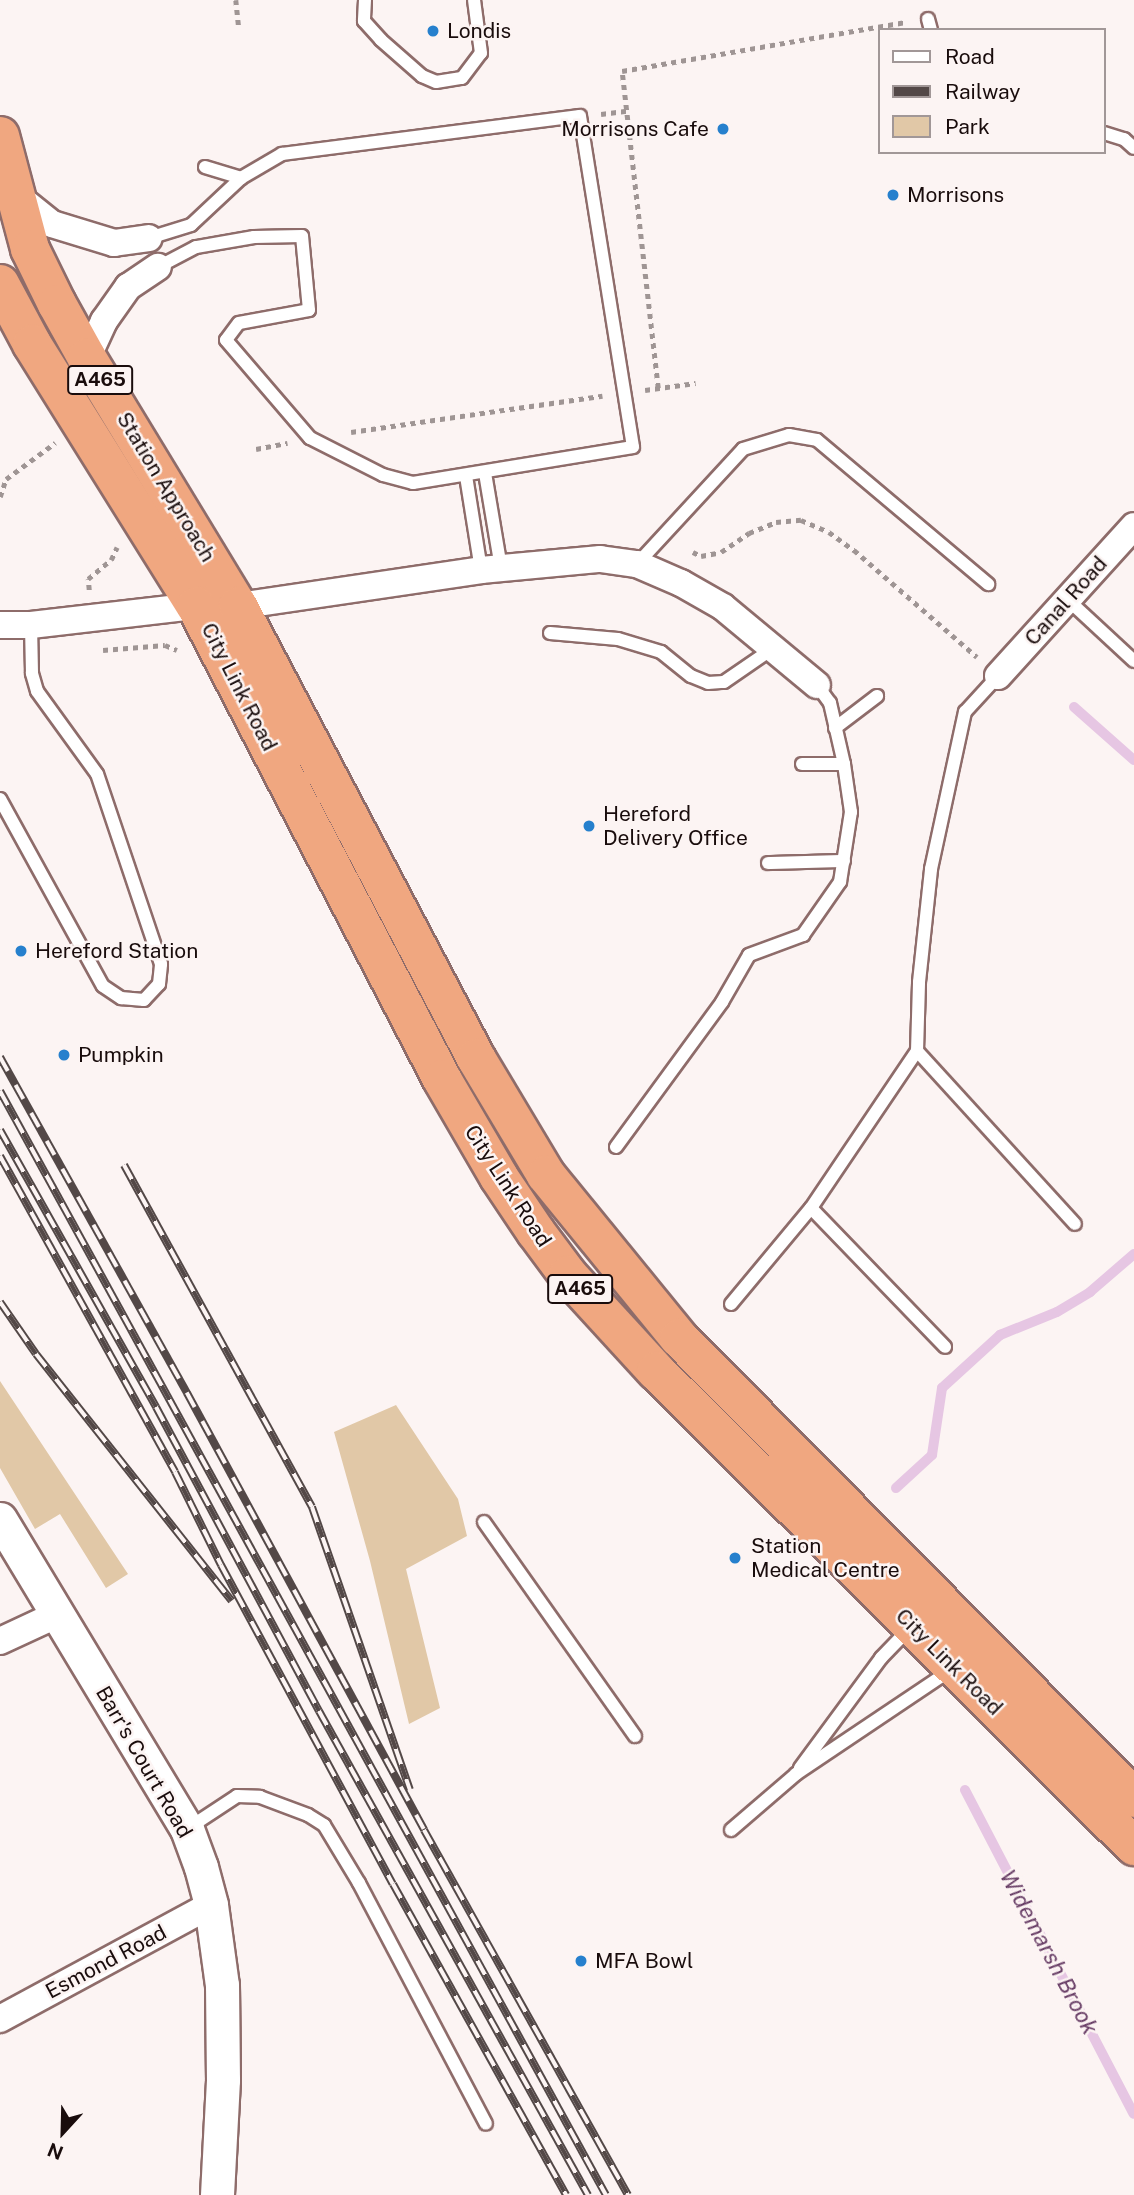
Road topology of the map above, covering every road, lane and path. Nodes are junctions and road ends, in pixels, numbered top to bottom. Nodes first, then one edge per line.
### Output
1 (236, 0) edge
2 (365, 0) edge
3 (474, 0) edge
4 (929, 24) edge
5 (239, 28) dead end
6 (903, 28) edge
7 (878, 32) edge
8 (1106, 134) edge
9 (0, 136) edge
10 (1134, 148) edge
11 (205, 167) dead end
12 (241, 178) junction
13 (16, 195) junction
14 (149, 238) joint
15 (158, 267) joint
16 (0, 284) edge
17 (87, 358) junction
18 (696, 383) dead end
19 (658, 388) junction
20 (624, 393) junction
21 (81, 424) junction
22 (310, 438) junction
23 (485, 473) junction
24 (466, 476) junction
25 (0, 497) edge
26 (1134, 526) edge
27 (659, 540) junction
28 (637, 564) junction
29 (491, 569) junction
30 (988, 584) dead end
31 (1067, 599) junction
32 (197, 606) junction
33 (238, 606) junction
34 (0, 625) edge
35 (31, 625) junction
36 (550, 633) dead end
37 (772, 649) junction
38 (1134, 661) edge
39 (998, 676) junction
40 (817, 685) joint
41 (877, 696) dead end
42 (835, 728) junction
43 (802, 764) dead end
44 (844, 764) junction
45 (0, 799) edge
46 (844, 861) junction
47 (768, 863) dead end
48 (917, 1051) junction
49 (616, 1147) dead end
50 (811, 1208) junction
51 (1075, 1224) dead end
52 (731, 1304) dead end
53 (945, 1347) dead end
54 (0, 1519) edge
55 (484, 1522) dead end
56 (924, 1613) junction
57 (56, 1615) junction
58 (0, 1641) edge
59 (967, 1656) junction
60 (635, 1736) dead end
61 (796, 1774) junction
62 (1134, 1798) edge
63 (187, 1829) junction
64 (731, 1830) dead end
65 (1134, 1846) edge
66 (211, 1905) junction
67 (0, 2019) edge
68 (485, 2124) dead end
69 (218, 2195) edge

1 - 5 path
2 - 3 lane
4 - 6 path
7 - 19 path
8 - 10 lane
9 - 13 highway, Station Approach / A465
11 - 12 lane
12 - 14 lane
12 - 20 lane
13 - 14 street
13 - 17 highway, Station Approach / A465
15 - 17 street
15 - 22 lane
16 - 21 highway, Station Approach / A465
17 - 33 highway, Station Approach / A465
18 - 19 path
19 - 20 path
20 - 22 path
20 - 23 lane
21 - 25 path
21 - 32 highway, Station Approach / A465
22 - 24 lane
23 - 24 lane
23 - 29 lane
24 - 29 lane
26 - 31 street, Canal Road
27 - 28 lane
27 - 30 lane
27 - 39 path
28 - 29 street
28 - 37 street
29 - 33 street
31 - 38 lane
31 - 39 street, Canal Road
32 - 33 street
32 - 35 street
32 - 56 highway, City Link Road / A465
33 - 56 highway, City Link Road / A465
34 - 35 street
35 - 45 lane
36 - 37 lane
37 - 40 street
39 - 48 lane
40 - 42 lane
41 - 42 lane
42 - 44 lane
43 - 44 lane
44 - 46 lane
46 - 47 lane
46 - 49 lane
48 - 50 lane
48 - 51 lane
50 - 52 lane
50 - 53 lane
54 - 57 street, Barr's Court Road
55 - 60 lane
56 - 59 highway, City Link Road / A465
56 - 61 lane
57 - 58 street
57 - 63 street, Barr's Court Road
59 - 61 lane
59 - 62 highway, City Link Road / A465
59 - 65 highway, City Link Road / A465
61 - 64 lane
63 - 66 street, Barr's Court Road
63 - 68 lane
66 - 67 street, Esmond Road
66 - 69 street, Barr's Court Road

